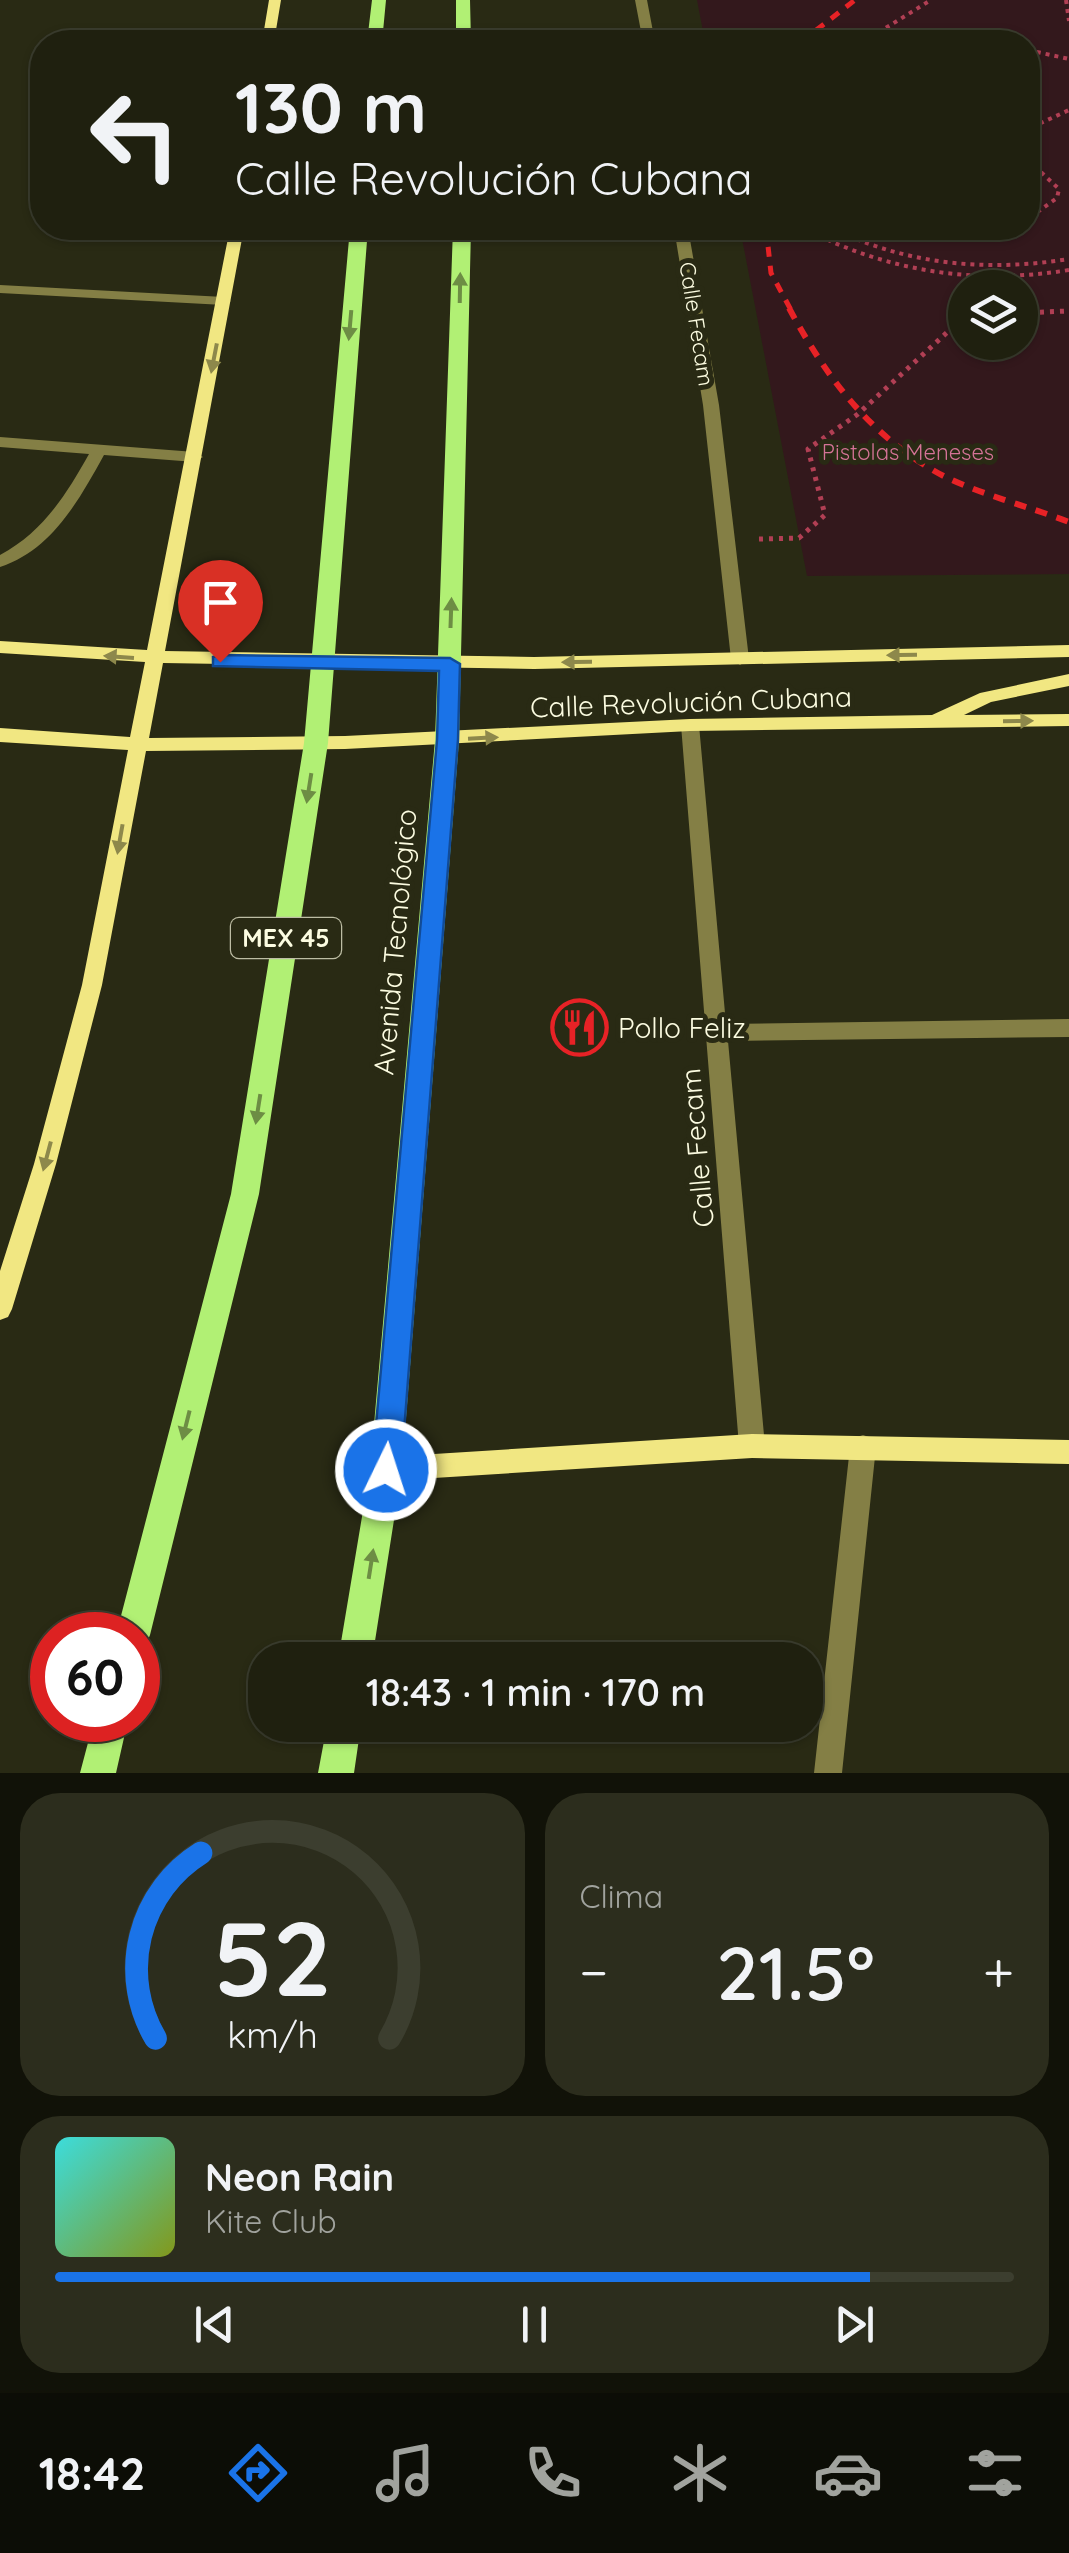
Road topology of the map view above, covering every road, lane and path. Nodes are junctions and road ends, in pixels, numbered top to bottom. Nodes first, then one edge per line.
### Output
1 (275, 0) edge
2 (379, 0) edge
3 (464, 0) edge
4 (641, 0) edge
5 (931, 0) edge
6 (1066, 0) edge
7 (1069, 20) edge
8 (270, 30) edge
9 (376, 30) edge
10 (464, 30) edge
11 (647, 30) edge
12 (883, 30) edge
13 (1040, 53) edge
14 (1069, 59) edge
15 (1069, 110) edge
16 (1040, 124) edge
17 (1040, 170) edge
18 (1040, 210) edge
19 (235, 240) edge
20 (357, 240) edge
21 (462, 240) edge
22 (684, 240) edge
23 (824, 240) edge
24 (864, 240) edge
25 (1069, 258) edge
26 (1069, 270) edge
27 (0, 289) edge
28 (224, 301) junction
29 (1069, 311) edge
30 (1038, 312) edge
31 (948, 332) edge
32 (0, 442) edge
33 (98, 451) junction
34 (195, 457) junction
35 (727, 539) junction
36 (0, 562) edge
37 (0, 647) edge
38 (1069, 651) edge
39 (740, 658) junction
40 (153, 659) junction
41 (450, 664) junction
42 (321, 665) junction
43 (1069, 680) edge
44 (1069, 720) edge
45 (933, 723) junction
46 (690, 726) junction
47 (0, 735) edge
48 (448, 740) junction
49 (138, 744) junction
50 (316, 744) junction
51 (1069, 1028) edge
52 (718, 1033) junction
53 (0, 1309) edge
54 (752, 1446) junction
55 (864, 1447) junction
56 (1069, 1452) edge
57 (386, 1470) junction
58 (139, 1612) edge
59 (358, 1642) edge
60 (106, 1742) edge
61 (341, 1742) edge
62 (98, 1773) edge
63 (336, 1773) edge
64 (828, 1773) edge

1 - 8 street
2 - 9 main road
3 - 10 main road
4 - 11 street
5 - 12 path
6 - 7 path
13 - 14 path
15 - 16 path
17 - 18 path
19 - 28 street
20 -> 42 main road, MEX 45
41 -> 21 main road, Avenida Tecnológico
22 - 35 street, Calle Fecam
23 - 26 path
24 - 25 path
27 - 28 street
28 -> 34 street
29 - 30 path
31 - 35 path
32 - 33 street
33 - 34 street
33 - 36 street
34 - 40 street
35 - 39 street, Calle Fecam
40 -> 37 street, Calle Revolución Cubana
38 -> 39 street, Calle Revolución Cubana
39 -> 41 street, Calle Revolución Cubana
40 - 42 street, Calle Revolución Cubana
40 - 49 street
41 - 42 street, Calle Revolución Cubana
41 - 48 main road, Avenida Tecnológico
42 - 50 main road, MEX 45
43 - 45 street
45 -> 44 street, Calle Revolución Cubana
45 - 46 street, Calle Revolución Cubana
48 -> 46 street, Calle Revolución Cubana
46 - 52 street, Calle Fecam
47 - 49 street, Calle Revolución Cubana
48 - 50 street, Calle Revolución Cubana
48 - 57 main road, Avenida Tecnológico
49 - 50 street, Calle Revolución Cubana
49 -> 53 street
50 -> 58 main road, MEX 45
51 - 52 street
52 - 54 street, Calle Fecam
54 - 55 street
54 - 57 street
55 - 56 street
55 - 64 street
59 -> 57 main road, Avenida Tecnológico
60 - 62 main road
61 - 63 main road

